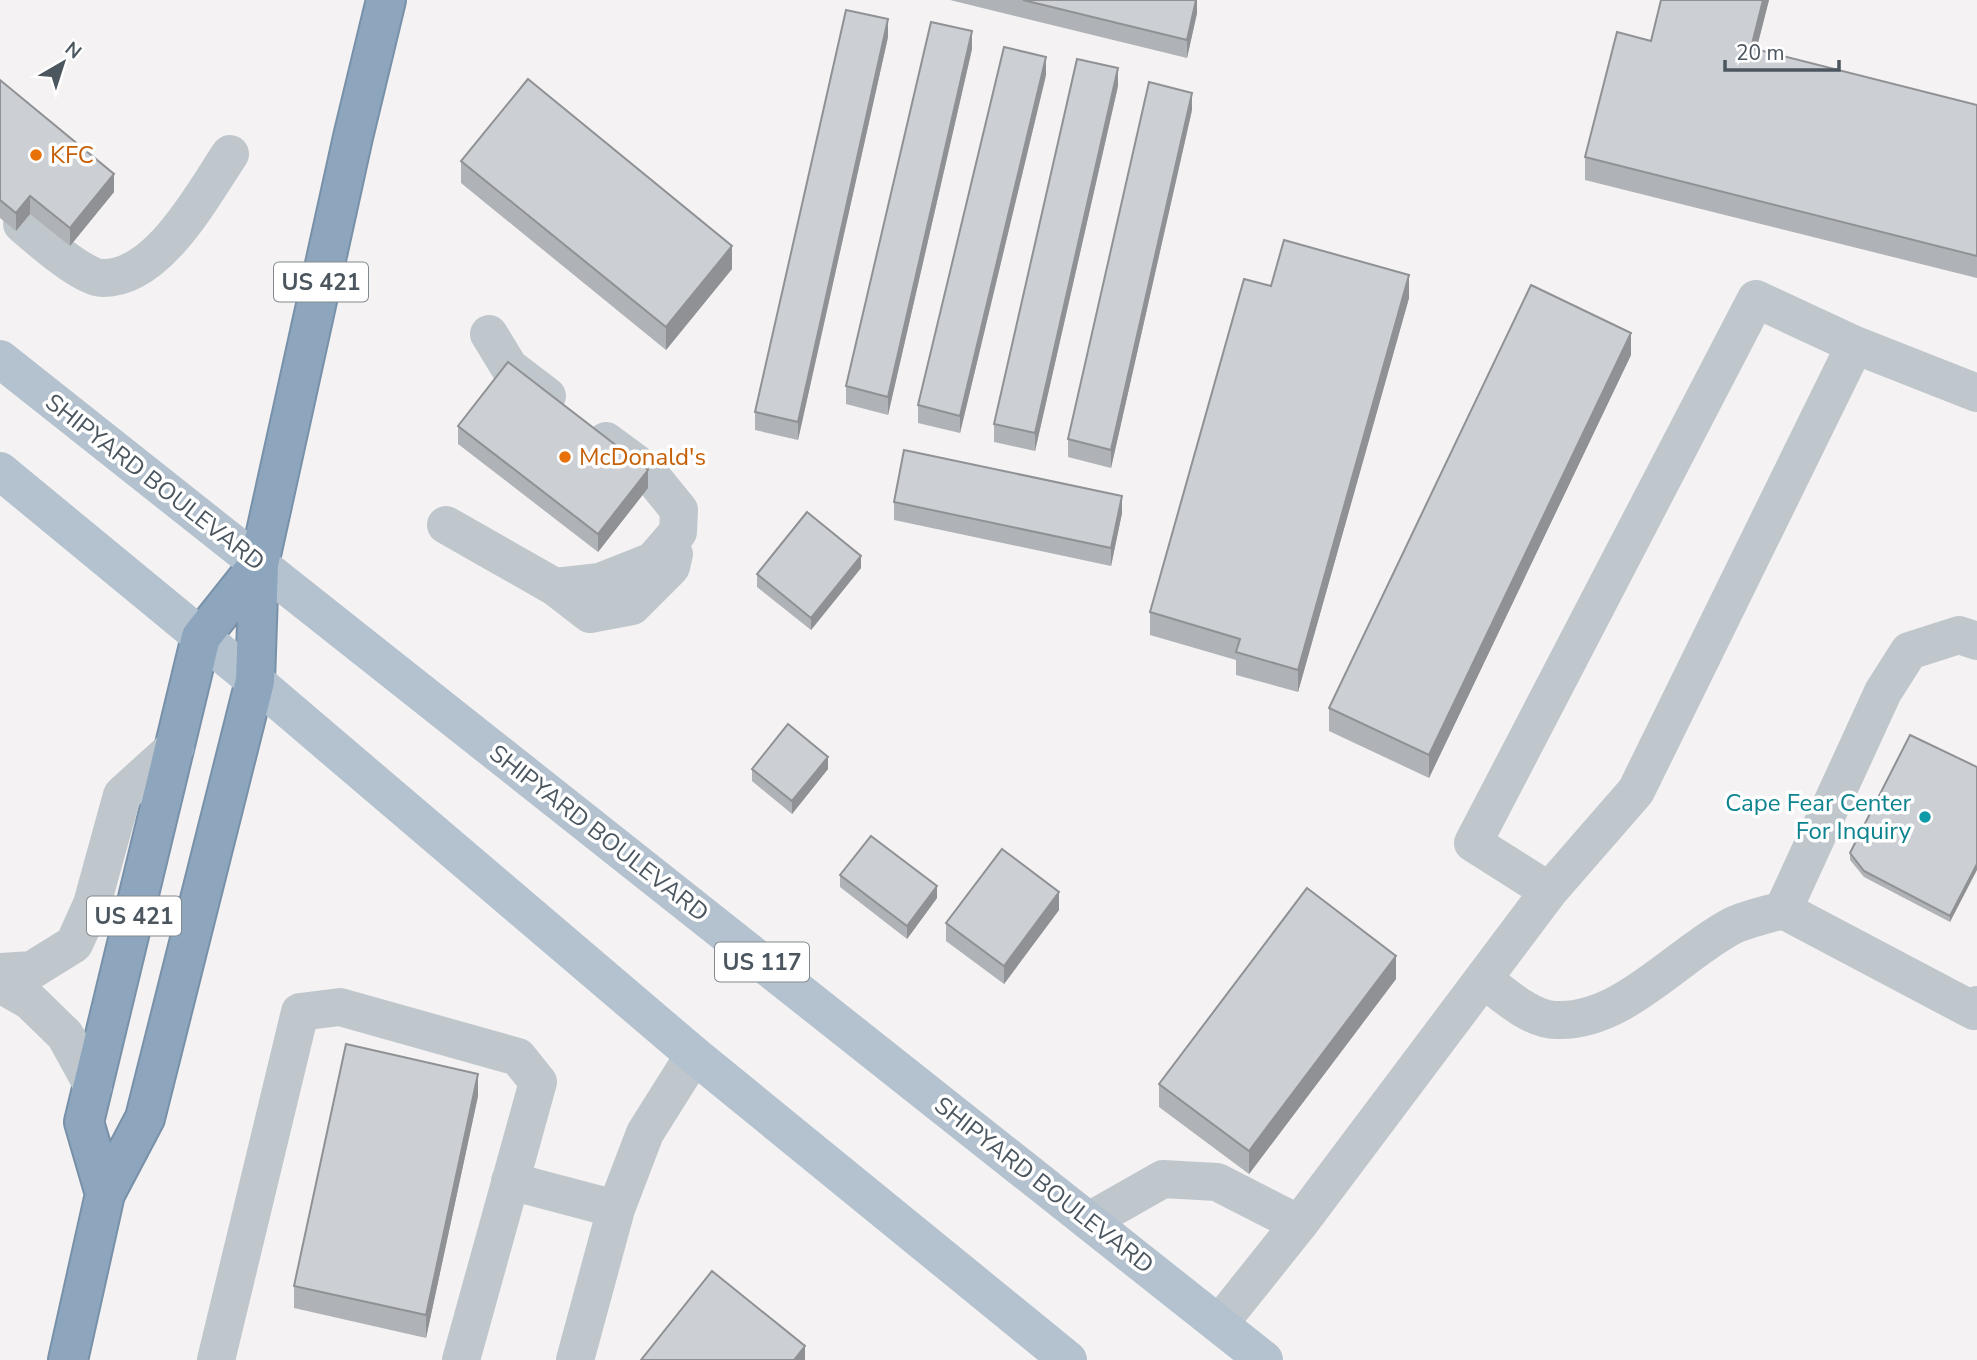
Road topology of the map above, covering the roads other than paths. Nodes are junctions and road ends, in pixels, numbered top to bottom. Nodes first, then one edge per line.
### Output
1 (386, 0) edge
2 (230, 154) dead end
3 (22, 224) edge
4 (489, 334) dead end
5 (1856, 345) junction
6 (0, 359) edge
7 (1977, 393) edge
8 (0, 471) edge
9 (446, 525) dead end
10 (259, 564) junction
11 (201, 637) junction
12 (1977, 641) edge
13 (255, 681) junction
14 (175, 747) junction
15 (1549, 891) junction
16 (1783, 910) junction
17 (0, 972) edge
18 (1483, 979) junction
19 (0, 984) edge
20 (1977, 1005) edge
21 (694, 1055) junction
22 (93, 1086) junction
23 (510, 1181) junction
24 (105, 1194) junction
25 (616, 1209) junction
26 (1088, 1221) junction
27 (1299, 1224) junction
28 (1219, 1324) junction
29 (68, 1360) edge
30 (216, 1360) edge
31 (461, 1360) edge
32 (575, 1360) edge
33 (1068, 1360) edge
34 (1264, 1360) edge

1 - 10 highway, US 421
2 - 3 lane
4 - 9 lane
5 - 7 lane
5 - 15 lane
5 - 15 lane
6 - 10 main road, SHIPYARD BOULEVARD / US 117
8 - 11 main road
10 - 11 highway, US 421
10 - 13 highway, US 421
10 - 26 main road, SHIPYARD BOULEVARD / US 117
11 - 13 main road
11 - 14 highway, US 421
12 - 16 lane
13 - 21 main road
13 - 24 highway, US 421
14 - 17 lane
14 - 22 highway, US 421
15 - 18 lane
16 - 18 lane
16 - 20 lane
18 - 27 lane
19 - 22 lane
21 - 25 lane
21 - 33 main road
22 - 24 highway, US 421
23 - 25 lane
23 - 30 lane
23 - 31 lane
24 - 29 highway, US 421
25 - 32 lane
26 - 27 lane
26 - 28 main road, SHIPYARD BOULEVARD / US 117
27 - 28 lane
28 - 34 main road, SHIPYARD BOULEVARD / US 117

